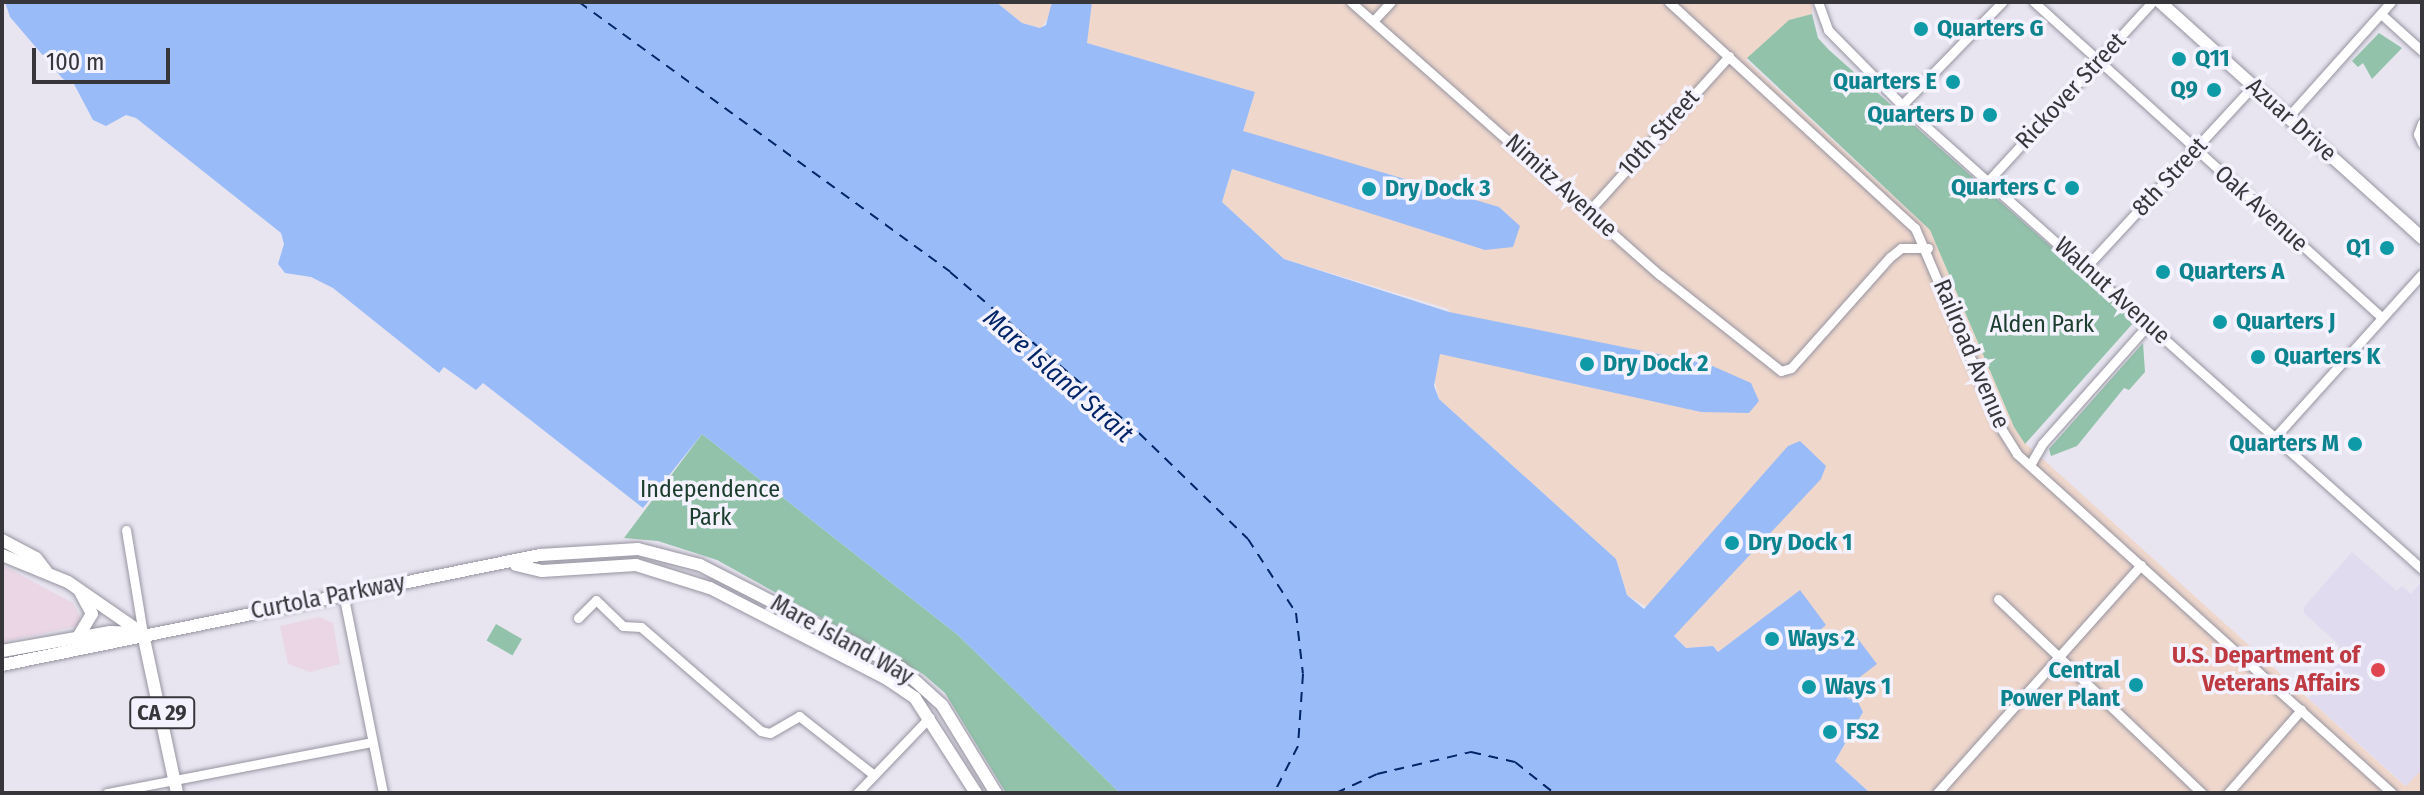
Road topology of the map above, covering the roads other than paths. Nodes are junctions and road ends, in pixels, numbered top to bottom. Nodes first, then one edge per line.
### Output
1 (1351, 2) edge
2 (1391, 2) edge
3 (1669, 2) edge
4 (1826, 2) edge
5 (2002, 2) edge
6 (2034, 2) edge
7 (2152, 2) edge
8 (2160, 2) edge
9 (2391, 2) edge
10 (1818, 6) edge
11 (2381, 14) junction
12 (1373, 21) junction
13 (2421, 48) edge
14 (1729, 56) junction
15 (2097, 63) junction
16 (2253, 86) junction
17 (1902, 105) junction
18 (2288, 117) junction
19 (2422, 123) edge
20 (2422, 143) edge
21 (2196, 150) junction
22 (1989, 180) junction
23 (1589, 211) junction
24 (2422, 238) edge
25 (1928, 248) junction
26 (2086, 267) junction
27 (2422, 274) edge
28 (2382, 318) junction
29 (2149, 324) junction
30 (2275, 437) junction
31 (2030, 465) junction
32 (126, 530) dead end
33 (2, 540) edge
34 (638, 549) joint
35 (2, 555) edge
36 (512, 565) junction
37 (636, 565) joint
38 (2141, 565) junction
39 (2422, 569) edge
40 (46, 571) junction
41 (77, 587) junction
42 (343, 593) junction
43 (1998, 599) dead end
44 (578, 618) dead end
45 (143, 634) junction
46 (78, 637) junction
47 (2, 651) edge
48 (2057, 658) junction
49 (2, 665) edge
50 (942, 705) junction
51 (2301, 710) junction
52 (930, 717) junction
53 (372, 742) junction
54 (874, 775) junction
55 (175, 779) junction
56 (107, 793) edge
57 (177, 793) edge
58 (383, 793) edge
59 (857, 793) edge
60 (976, 793) edge
61 (996, 793) edge
62 (1937, 793) edge
63 (2202, 793) edge
64 (2228, 793) edge
65 (2392, 793) edge

1 - 12 street, Nimitz Avenue
2 - 12 street
3 - 14 street, Railroad Avenue
4 - 10 street
5 - 17 street
6 - 15 street, Oak Avenue
7 - 15 street, Rickover Street
8 - 16 main road, Azuar Drive
9 - 11 street
10 - 17 street, Walnut Avenue
11 - 13 street
11 - 18 street
12 - 23 street, Nimitz Avenue
14 - 23 street, 10th Street
14 - 25 street, Railroad Avenue
15 - 21 street, Oak Avenue
15 - 22 street, Rickover Street
16 - 18 main road, Azuar Drive
16 - 21 street, 8th Street
17 - 22 street, Walnut Avenue
18 - 24 main road, Azuar Drive
19 - 20 street
21 - 26 street, 8th Street
21 - 28 street, Oak Avenue
22 - 26 street, Walnut Avenue
23 - 25 street, Nimitz Avenue
25 - 31 street, Railroad Avenue
26 - 29 street, Walnut Avenue
27 - 28 street
28 - 30 street
29 - 30 street, Walnut Avenue
29 - 31 street
30 - 39 street, Walnut Avenue
31 - 38 street, Railroad Avenue
32 - 45 street
33 - 40 main road
34 - 36 main road, Curtola Parkway
34 - 50 main road, Mare Island Way
35 - 40 main road
36 - 37 main road, Curtola Parkway
36 - 42 main road, Curtola Parkway
37 - 52 main road, Mare Island Way
38 - 48 street
38 - 51 street, Railroad Avenue
40 - 41 main road
41 - 45 main road
41 - 46 main road
42 - 45 main road, Curtola Parkway
42 - 53 street
43 - 48 street
44 - 54 street
45 - 46 main road, Curtola Parkway
45 - 49 main road, Curtola Parkway
45 - 55 main road, CA 29
46 - 47 main road, Curtola Parkway
48 - 62 street
48 - 63 street
50 - 52 main road
50 - 61 main road, Mare Island Way
51 - 64 street
51 - 65 street, Railroad Avenue
52 - 54 street
52 - 60 main road, Mare Island Way
53 - 55 street
53 - 58 street
54 - 59 street
55 - 56 street
55 - 57 main road, CA 29

